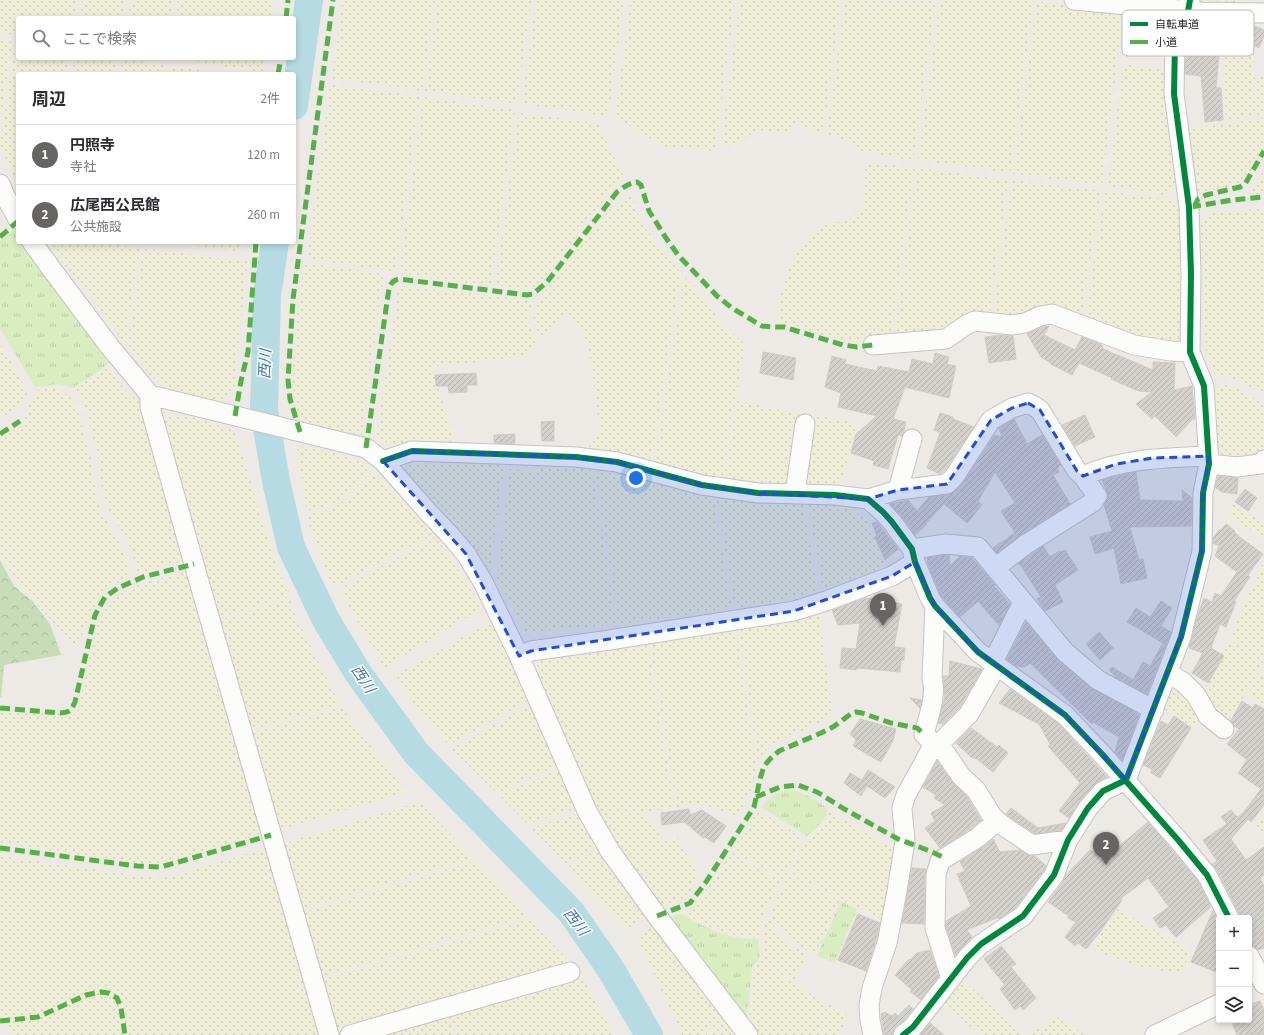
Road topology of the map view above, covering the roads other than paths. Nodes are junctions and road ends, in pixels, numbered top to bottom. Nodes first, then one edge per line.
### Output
1 (1074, 0) edge
2 (1189, 5) edge
3 (1198, 10) edge
4 (1254, 13) edge
5 (1264, 13) edge
6 (1175, 56) edge
7 (0, 184) edge
8 (16, 215) edge
9 (33, 244) edge
10 (873, 346) dead end
11 (1190, 352) junction
12 (150, 395) junction
13 (805, 424) dead end
14 (912, 440) dead end
15 (1209, 460) junction
16 (1264, 460) edge
17 (383, 461) junction
18 (1083, 476) junction
19 (898, 490) junction
20 (795, 493) junction
21 (868, 499) junction
22 (913, 556) junction
23 (995, 568) junction
24 (1023, 602) junction
25 (935, 606) junction
26 (519, 656) junction
27 (995, 664) junction
28 (1168, 673) junction
29 (1154, 710) junction
30 (1224, 729) dead end
31 (932, 741) junction
32 (1126, 780) junction
33 (997, 821) junction
34 (1068, 840) junction
35 (1227, 915) edge
36 (1252, 964) edge
37 (570, 972) dead end
38 (951, 978) junction
39 (1260, 984) edge
40 (1216, 1005) edge
41 (329, 1035) edge
42 (350, 1035) edge
43 (748, 1035) edge
44 (873, 1035) edge
45 (903, 1035) edge
46 (1155, 1035) edge

1 - 2 street
2 - 3 street
4 - 5 street
6 - 11 street
7 - 8 street
9 - 12 street
10 - 11 street
11 - 15 street
12 - 17 street
12 - 41 street
13 - 20 street
14 - 19 street
15 - 16 street
15 - 18 street
15 - 28 street
17 - 20 street
17 - 26 street
18 - 19 street
18 - 23 street
19 - 21 street
20 - 21 street
21 - 22 street
22 - 23 street
22 - 25 street
22 - 26 street
23 - 24 street
24 - 27 street
24 - 29 street
25 - 27 street
25 - 31 street
26 - 43 street
27 - 31 street
27 - 32 street
28 - 29 street
28 - 30 street
29 - 32 street
31 - 33 street
31 - 44 street
32 - 34 street
32 - 35 street
33 - 34 street
33 - 38 street
34 - 38 street
36 - 39 street
37 - 42 street
38 - 45 street
40 - 46 street

